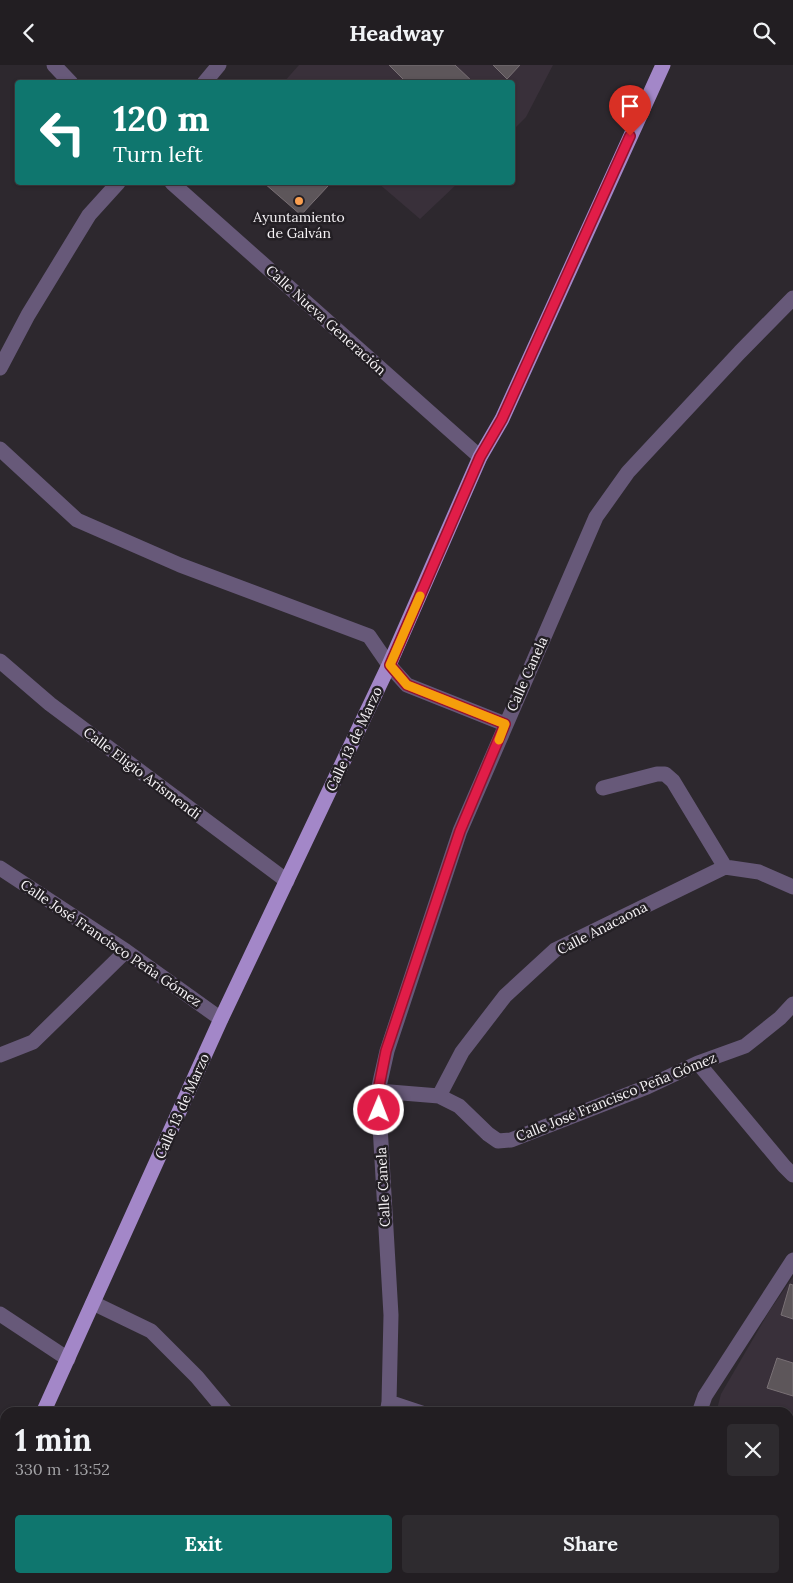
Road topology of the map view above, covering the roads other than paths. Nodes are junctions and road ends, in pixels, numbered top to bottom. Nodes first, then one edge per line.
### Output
1 (54, 65) edge
2 (219, 65) edge
3 (662, 65) edge
4 (68, 80) edge
5 (206, 80) edge
6 (116, 185) edge
7 (174, 185) edge
8 (793, 298) edge
9 (0, 368) edge
10 (0, 449) edge
11 (480, 457) junction
12 (0, 661) edge
13 (390, 665) junction
14 (505, 724) junction
15 (602, 788) dead end
16 (726, 867) junction
17 (0, 868) edge
18 (287, 881) junction
19 (793, 887) edge
20 (126, 951) junction
21 (793, 1004) edge
22 (221, 1019) junction
23 (0, 1055) edge
24 (698, 1063) junction
25 (378, 1091) junction
26 (439, 1096) junction
27 (793, 1175) edge
28 (793, 1260) edge
29 (93, 1303) junction
30 (0, 1314) edge
31 (68, 1359) junction
32 (46, 1407) edge
33 (222, 1407) edge
34 (388, 1407) edge
35 (701, 1407) edge

1 - 4 street
2 - 5 street
3 - 11 main road, Calle 13 de Marzo
6 - 9 street
7 - 11 street, Calle Nueva Generación
8 - 14 street, Calle Canela
10 - 13 street
11 - 13 main road, Calle 13 de Marzo
12 - 18 street, Calle Eligio Arismendi
13 - 14 street
13 - 18 main road, Calle 13 de Marzo
14 - 25 street, Calle Canela
15 - 16 street
16 - 19 street
16 - 26 street, Calle Anacaona
17 - 20 street, Calle José Francisco Peña Gómez
18 - 22 main road, Calle 13 de Marzo
20 - 22 street, Calle José Francisco Peña Gómez
20 - 23 street
21 - 24 street, Calle José Francisco Peña Gómez
22 - 29 main road, Calle 13 de Marzo
24 - 26 street, Calle José Francisco Peña Gómez
24 - 27 street
25 - 26 street, Calle José Francisco Peña Gómez
25 - 34 street, Calle Canela
28 - 35 street
29 - 31 main road, Calle 13 de Marzo
29 - 33 street
30 - 31 street
31 - 32 main road, Calle 13 de Marzo

